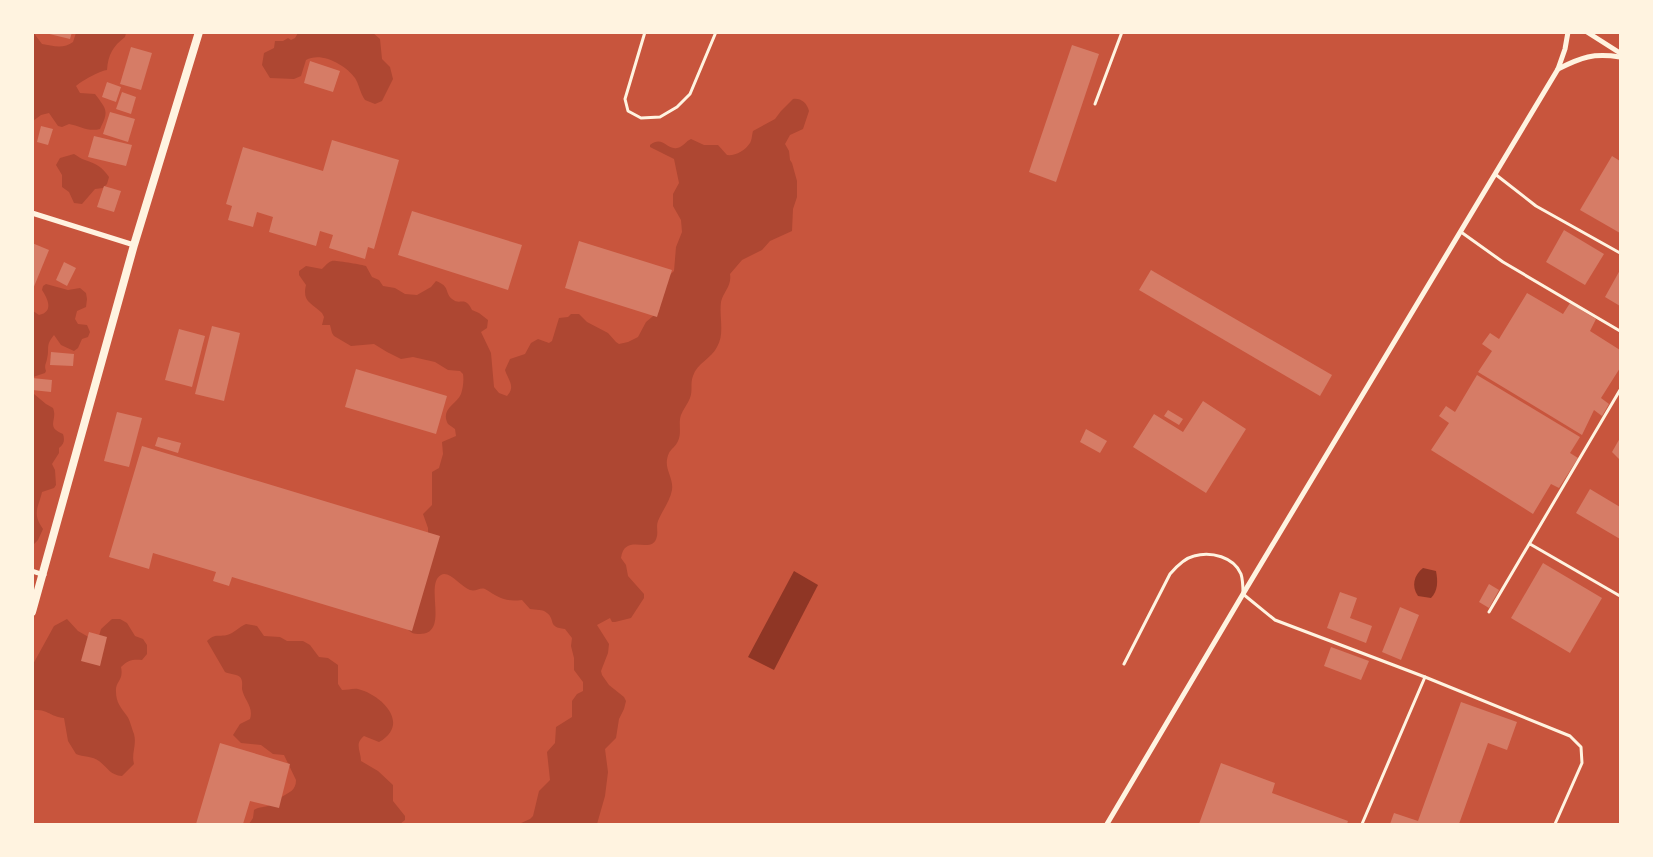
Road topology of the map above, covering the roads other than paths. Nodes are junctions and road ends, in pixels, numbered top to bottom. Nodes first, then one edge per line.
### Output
1 (199, 32) edge
2 (646, 32) edge
3 (716, 32) edge
4 (1122, 32) edge
5 (1568, 32) edge
6 (1587, 32) edge
7 (1620, 53) edge
8 (1620, 57) edge
9 (1558, 69) junction
10 (1095, 104) dead end
11 (1496, 174) junction
12 (32, 213) edge
13 (1461, 232) junction
14 (134, 245) junction
15 (1620, 253) edge
16 (1620, 331) edge
17 (1620, 390) edge
18 (1530, 544) junction
19 (32, 571) edge
20 (44, 575) junction
21 (1243, 594) junction
22 (1620, 596) edge
23 (32, 612) edge
24 (1489, 612) dead end
25 (1124, 664) dead end
26 (1425, 677) junction
27 (1107, 824) edge
28 (1362, 824) edge
29 (1555, 824) edge

1 - 14 street
2 - 3 lane
4 - 10 lane
5 - 9 street
6 - 7 street
8 - 9 street
9 - 11 street
11 - 13 street
11 - 15 lane
12 - 14 street
13 - 16 lane
13 - 21 street
14 - 20 street
17 - 18 lane
18 - 22 lane
18 - 24 lane
19 - 20 street
20 - 23 street
21 - 25 lane
21 - 26 lane
21 - 27 street
26 - 28 lane
26 - 29 lane

